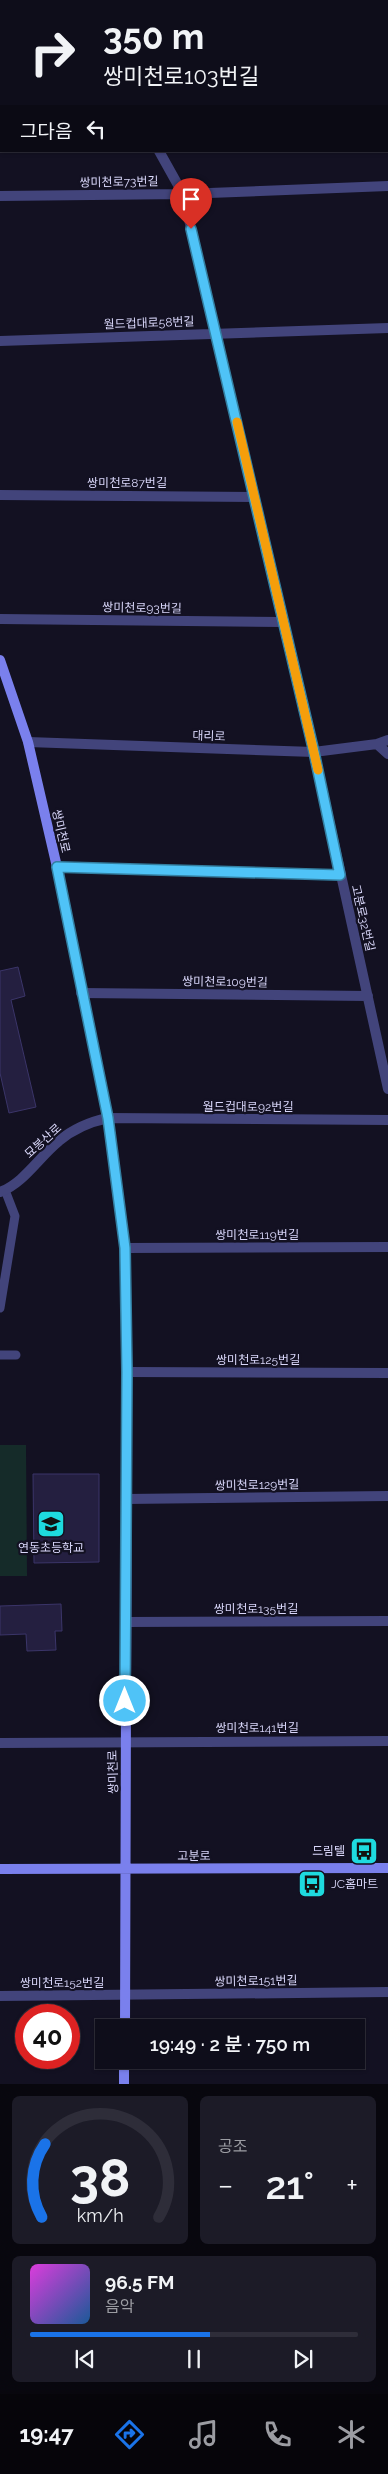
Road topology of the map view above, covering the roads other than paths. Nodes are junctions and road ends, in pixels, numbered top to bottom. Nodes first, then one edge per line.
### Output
1 (160, 152) edge
2 (388, 186) edge
3 (183, 194) junction
4 (0, 196) edge
5 (388, 328) edge
6 (216, 333) junction
7 (0, 341) edge
8 (0, 495) edge
9 (254, 497) junction
10 (0, 619) edge
11 (284, 622) junction
12 (0, 660) edge
13 (388, 740) edge
14 (28, 742) junction
15 (377, 744) junction
16 (314, 752) junction
17 (388, 754) edge
18 (57, 867) junction
19 (340, 875) junction
20 (81, 993) junction
21 (368, 996) junction
22 (388, 1089) edge
23 (108, 1118) junction
24 (388, 1120) edge
25 (2, 1191) edge
26 (388, 1247) edge
27 (125, 1248) junction
28 (0, 1308) edge
29 (0, 1355) edge
30 (16, 1355) dead end
31 (127, 1372) junction
32 (388, 1373) edge
33 (388, 1496) edge
34 (126, 1499) junction
35 (388, 1620) edge
36 (125, 1622) junction
37 (125, 1741) junction
38 (388, 1741) edge
39 (0, 1742) edge
40 (0, 1868) edge
41 (126, 1868) junction
42 (388, 1868) edge
43 (388, 1992) edge
44 (125, 1995) junction
45 (0, 1996) edge
46 (125, 2019) edge
47 (124, 2069) edge
48 (124, 2084) edge

1 - 3 street, 고분로32번길
2 - 3 street, 쌍미천로73번길
3 - 4 street, 쌍미천로73번길
3 - 6 street, 고분로32번길
5 - 6 street, 월드컵대로58번길
6 - 7 street, 월드컵대로58번길
6 - 9 street, 고분로32번길
8 - 9 street, 쌍미천로87번길
9 - 11 street, 고분로32번길
10 - 11 street, 쌍미천로93번길
11 - 16 street, 고분로32번길
12 - 14 street, 쌍미천로
13 - 15 street, 대리로
14 - 16 street, 대리로
14 - 18 street, 쌍미천로
15 - 16 street, 대리로
15 - 17 street
16 - 19 street, 고분로32번길
18 - 19 street
18 - 20 street, 쌍미천로
19 - 21 street, 고분로32번길
20 - 21 street, 쌍미천로109번길
20 - 23 street, 쌍미천로
21 - 22 street, 고분로32번길
23 - 24 street, 월드컵대로92번길
23 - 25 street, 묘봉산로
23 - 27 street, 쌍미천로
25 - 28 lane
26 - 27 street, 쌍미천로119번길
27 - 31 street, 쌍미천로
29 - 30 lane
31 - 32 street, 쌍미천로125번길
31 - 34 street, 쌍미천로
33 - 34 street, 쌍미천로129번길
34 - 36 street, 쌍미천로
35 - 36 street, 쌍미천로135번길
36 - 37 street, 쌍미천로
37 - 38 street, 쌍미천로141번길
37 - 39 street, 쌍미천로141번길
37 - 41 street, 쌍미천로
40 - 41 street, 고분로
41 - 42 street, 고분로
41 - 44 street, 쌍미천로
43 - 44 street, 쌍미천로151번길
44 - 45 street, 쌍미천로152번길
44 - 46 street, 쌍미천로
47 - 48 street

